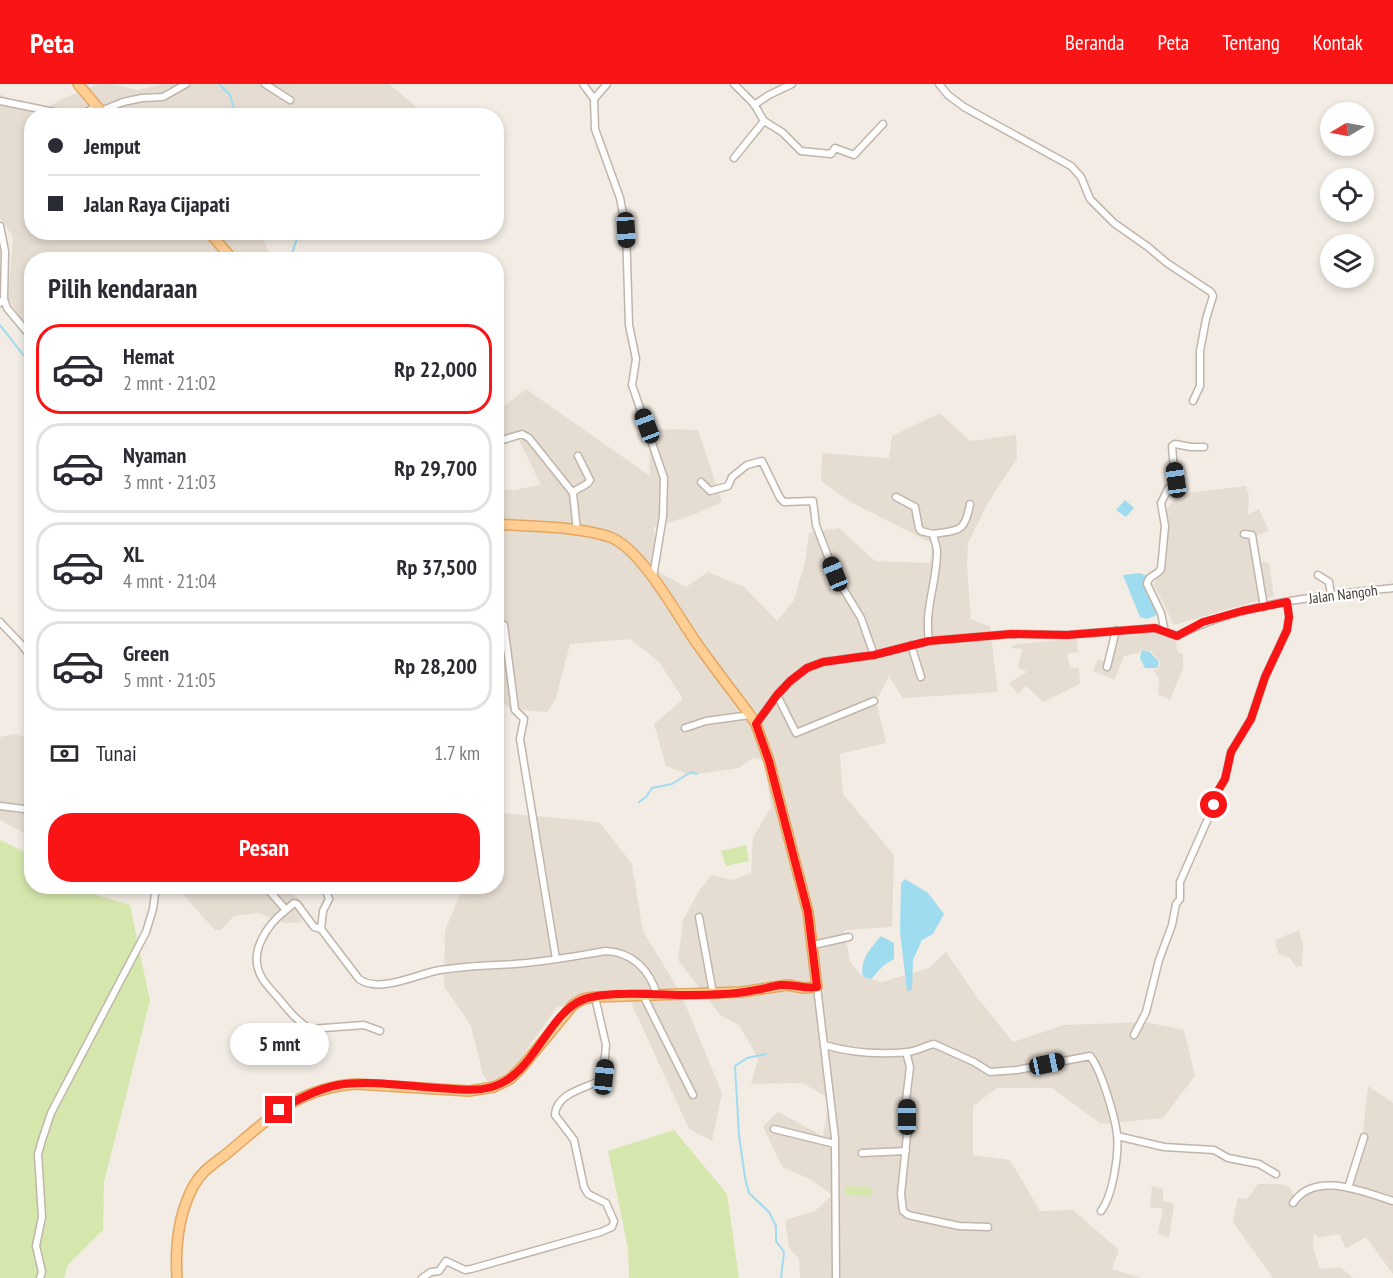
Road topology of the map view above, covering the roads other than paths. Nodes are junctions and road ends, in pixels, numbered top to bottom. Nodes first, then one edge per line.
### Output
1 (78, 84) edge
2 (186, 84) edge
3 (265, 84) edge
4 (583, 84) edge
5 (607, 84) edge
6 (734, 84) edge
7 (792, 84) edge
8 (939, 84) edge
9 (594, 99) junction
10 (290, 100) dead end
11 (0, 101) edge
12 (754, 105) junction
13 (35, 108) edge
14 (98, 108) edge
15 (108, 108) edge
16 (764, 121) junction
17 (883, 124) dead end
18 (734, 158) dead end
19 (0, 226) edge
20 (216, 240) edge
21 (226, 252) edge
22 (2, 301) edge
23 (24, 328) edge
24 (1193, 402) dead end
25 (504, 440) edge
26 (1204, 447) dead end
27 (578, 456) dead end
28 (701, 482) dead end
29 (573, 493) junction
30 (896, 497) dead end
31 (970, 504) dead end
32 (504, 525) edge
33 (577, 531) junction
34 (933, 534) junction
35 (1244, 534) dead end
36 (1318, 575) dead end
37 (653, 578) junction
38 (1393, 588) edge
39 (1330, 595) junction
40 (1287, 602) junction
41 (1264, 607) junction
42 (0, 622) edge
43 (504, 625) dead end
44 (1116, 630) junction
45 (1166, 633) junction
46 (929, 641) junction
47 (911, 645) junction
48 (24, 648) edge
49 (874, 655) junction
50 (1107, 667) dead end
51 (921, 677) dead end
52 (777, 695) junction
53 (874, 701) dead end
54 (750, 715) junction
55 (756, 724) junction
56 (685, 728) dead end
57 (0, 806) edge
58 (24, 809) edge
59 (155, 894) edge
60 (272, 894) edge
61 (327, 894) edge
62 (286, 910) junction
63 (699, 917) dead end
64 (321, 929) junction
65 (849, 937) dead end
66 (813, 945) junction
67 (556, 960) junction
68 (817, 987) junction
69 (713, 989) junction
70 (643, 995) junction
71 (657, 995) junction
72 (595, 997) junction
73 (380, 1031) dead end
74 (1134, 1035) dead end
75 (824, 1045) junction
76 (906, 1052) junction
77 (693, 1095) dead end
78 (774, 1129) dead end
79 (1117, 1136) junction
80 (1364, 1137) dead end
81 (835, 1144) junction
82 (906, 1151) junction
83 (862, 1153) dead end
84 (1276, 1174) dead end
85 (1348, 1188) junction
86 (1393, 1201) edge
87 (1293, 1203) dead end
88 (1101, 1210) dead end
89 (988, 1227) dead end
90 (40, 1278) edge
91 (177, 1278) edge
92 (422, 1278) edge
93 (836, 1278) edge

1 - 14 main road
2 - 15 street
3 - 10 street
4 - 9 street
5 - 9 street
6 - 12 street
7 - 12 street
8 - 24 street
9 - 37 street
11 - 13 street
12 - 16 street
16 - 17 street
16 - 18 street
19 - 22 street
20 - 21 main road
22 - 23 street
25 - 29 street
26 - 45 street
27 - 29 street
28 - 49 street
29 - 33 street
30 - 34 street
31 - 34 street
32 - 33 main road
33 - 37 main road
34 - 46 street
35 - 41 street
36 - 39 street
37 - 54 main road
38 - 39 street, Jalan Nangoh
39 - 40 street, Jalan Nangoh
40 - 41 street, Jalan Nangoh
40 - 74 street
41 - 45 street, Jalan Nangoh
42 - 48 street
43 - 67 street
44 - 45 street, Jalan Nangoh
44 - 46 street, Jalan Nangoh
44 - 50 street
46 - 47 street, Jalan Nangoh
47 - 49 street, Jalan Nangoh
47 - 51 street
49 - 52 street, Jalan Nangoh
52 - 53 street
52 - 55 street, Jalan Nangoh
54 - 55 main road
54 - 56 street
55 - 66 main road
57 - 58 street
59 - 90 street
60 - 62 street
61 - 64 street
62 - 64 street
62 - 73 street
63 - 69 street
64 - 67 street
65 - 66 street
66 - 68 main road
67 - 71 street
68 - 69 main road
68 - 75 street
69 - 71 main road
70 - 71 main road
70 - 72 main road
70 - 77 street
72 - 91 main road
72 - 92 street
75 - 76 street
75 - 81 street
76 - 79 street
76 - 82 street
78 - 81 street
79 - 84 street
79 - 88 street
80 - 85 street
81 - 93 street
82 - 83 street
82 - 89 street
85 - 86 street
85 - 87 street

